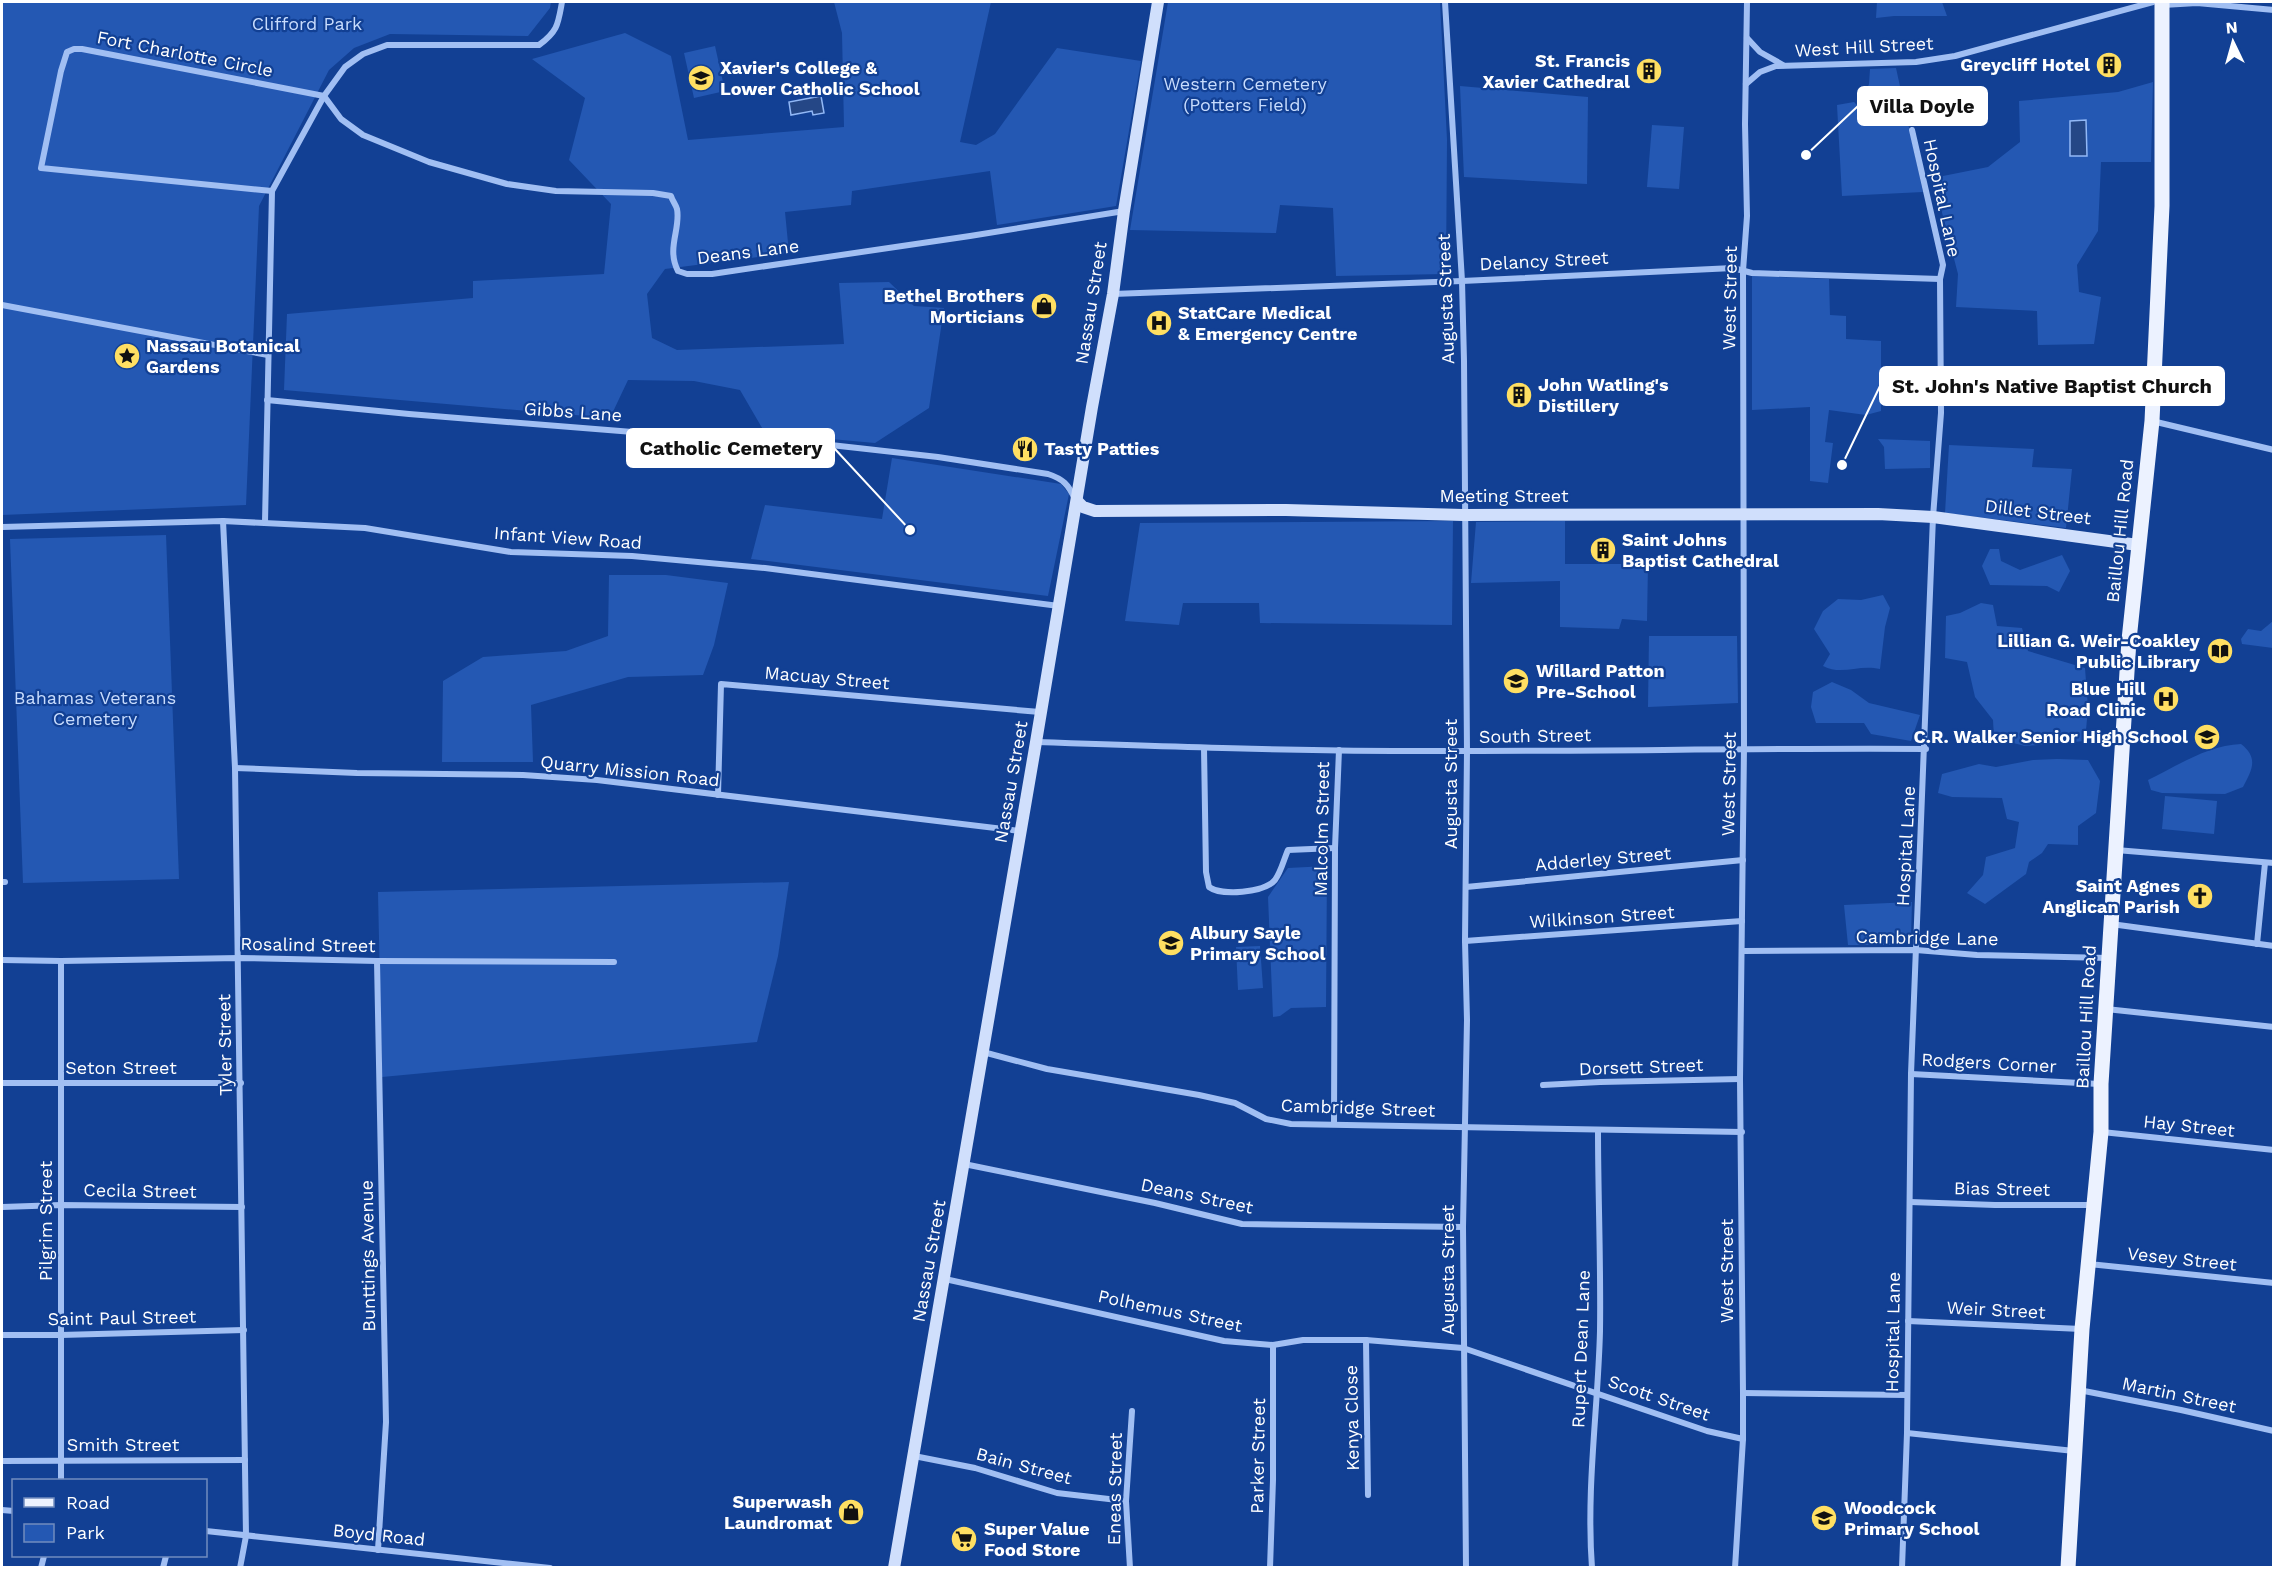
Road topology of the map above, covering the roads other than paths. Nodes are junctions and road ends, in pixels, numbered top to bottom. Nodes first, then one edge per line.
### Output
1 (562, 2) edge
2 (1158, 2) edge
3 (1444, 2) edge
4 (1747, 2) edge
5 (2160, 3) edge
6 (2274, 9) edge
7 (1747, 38) junction
8 (1784, 66) junction
9 (1746, 85) junction
10 (324, 96) junction
11 (1912, 130) dead end
12 (272, 191) junction
13 (1124, 211) junction
14 (1743, 271) junction
15 (1940, 279) junction
16 (1462, 281) junction
17 (1113, 294) junction
18 (2, 304) edge
19 (268, 355) junction
20 (267, 400) junction
21 (2152, 421) junction
22 (2274, 450) edge
23 (1077, 501) junction
24 (1463, 514) junction
25 (1745, 514) junction
26 (1934, 517) junction
27 (223, 521) junction
28 (266, 522) junction
29 (2, 527) edge
30 (2139, 545) junction
31 (1059, 606) junction
32 (1041, 712) junction
33 (1036, 742) junction
34 (1204, 748) junction
35 (1744, 748) junction
36 (1926, 749) junction
37 (1338, 750) junction
38 (1467, 752) junction
39 (235, 768) junction
40 (718, 795) junction
41 (1020, 831) junction
42 (1335, 848) junction
43 (2114, 850) junction
44 (1743, 860) junction
45 (2265, 862) junction
46 (2274, 863) edge
47 (1466, 887) junction
48 (1742, 921) junction
49 (2111, 924) junction
50 (1464, 941) junction
51 (2258, 944) junction
52 (2274, 946) edge
53 (1916, 950) junction
54 (1743, 951) junction
55 (239, 958) junction
56 (2109, 958) junction
57 (2, 960) edge
58 (61, 961) junction
59 (376, 961) junction
60 (614, 962) dead end
61 (2106, 1009) junction
62 (2274, 1027) edge
63 (982, 1052) junction
64 (1911, 1074) junction
65 (1740, 1079) junction
66 (2, 1083) edge
67 (61, 1083) junction
68 (241, 1083) junction
69 (2101, 1084) junction
70 (1543, 1085) dead end
71 (1334, 1124) junction
72 (1465, 1127) junction
73 (1598, 1130) junction
74 (1742, 1132) junction
75 (2101, 1132) junction
76 (2274, 1150) edge
77 (963, 1163) junction
78 (1910, 1202) junction
79 (61, 1205) junction
80 (2093, 1205) junction
81 (2, 1207) edge
82 (242, 1207) junction
83 (1463, 1227) junction
84 (2088, 1264) junction
85 (945, 1279) junction
86 (2274, 1283) edge
87 (1908, 1321) junction
88 (2082, 1329) junction
89 (244, 1330) junction
90 (2, 1335) edge
91 (61, 1335) junction
92 (1366, 1340) junction
93 (1273, 1345) junction
94 (1463, 1348) junction
95 (2078, 1390) junction
96 (1597, 1392) junction
97 (1743, 1393) junction
98 (1907, 1395) junction
99 (1132, 1411) dead end
100 (2274, 1431) edge
101 (1907, 1432) junction
102 (1743, 1439) junction
103 (2074, 1451) junction
104 (914, 1456) junction
105 (61, 1460) junction
106 (245, 1460) junction
107 (2, 1461) edge
108 (61, 1479) edge
109 (1368, 1495) dead end
110 (1126, 1501) junction
111 (207, 1531) edge
112 (246, 1536) junction
113 (378, 1550) junction
114 (517, 1566) edge
115 (240, 1568) edge
116 (550, 1568) edge
117 (894, 1568) edge
118 (1130, 1568) edge
119 (1270, 1568) edge
120 (1466, 1568) edge
121 (1592, 1568) edge
122 (1735, 1568) edge
123 (1902, 1568) edge
124 (2068, 1568) edge

1 - 10 street
2 - 13 main road, Nassau Street
3 - 16 street, Augusta Street
4 - 7 street, West Street
5 - 6 street, West Hill Street
5 - 8 street, West Hill Street
5 - 21 main road, Baillou Hill Road
7 - 8 street, West Hill Street
7 - 9 street, West Street
8 - 9 street, West Hill Street
9 - 14 street, West Street
10 - 12 street
10 - 12 street, Fort Charlotte Circle
10 - 13 street, Deans Lane
11 - 15 street, Hospital Lane
12 - 19 street
13 - 17 main road, Nassau Street
14 - 15 street, Delancy Street
14 - 16 street, Delancy Street
14 - 25 street, West Street
15 - 26 street, Hospital Lane
16 - 17 street, Delancy Street
16 - 24 street, Augusta Street
17 - 23 main road, Nassau Street
18 - 19 street
19 - 20 street
20 - 23 street, Gibbs Lane
20 - 28 street
21 - 22 street
21 - 30 main road, Baillou Hill Road
23 - 24 main road, Meeting Street
23 - 31 main road, Nassau Street
24 - 25 main road, Meeting Street
24 - 38 street, Augusta Street
25 - 26 main road, Meeting Street
25 - 35 street, West Street
26 - 30 main road, Dillet Street
26 - 36 street, Hospital Lane
27 - 28 street, Infant View Road
27 - 29 street, Infant View Road
27 - 39 street, Tyler Street
28 - 31 street, Infant View Road
30 - 43 main road, Baillou Hill Road
31 - 32 main road, Nassau Street
32 - 33 main road, Nassau Street
32 - 40 street, Macuay Street
33 - 34 street, South Street
33 - 41 main road, Nassau Street
34 - 37 street, South Street
34 - 42 street
35 - 36 street, South Street
35 - 38 street, South Street
35 - 44 street, West Street
36 - 53 street, Hospital Lane
37 - 38 street, South Street
37 - 42 street, Malcolm Street
38 - 47 street, Augusta Street
39 - 40 street, Quarry Mission Road
39 - 55 street, Tyler Street
40 - 41 street, Quarry Mission Road
41 - 63 main road, Nassau Street
42 - 71 street, Malcolm Street
43 - 45 street
43 - 49 main road, Baillou Hill Road
44 - 47 street, Adderley Street
44 - 48 street, West Street
45 - 46 street
45 - 51 street
47 - 50 street, Augusta Street
48 - 50 street, Wilkinson Street
48 - 54 street, West Street
49 - 51 street
49 - 56 main road, Baillou Hill Road
50 - 72 street, Augusta Street
51 - 52 street
53 - 54 street, Cambridge Lane
53 - 56 street, Cambridge Lane
53 - 64 street, Hospital Lane
54 - 65 street, West Street
55 - 58 street, Rosalind Street
55 - 59 street, Rosalind Street
55 - 68 street, Tyler Street
56 - 61 main road, Baillou Hill Road
57 - 58 street, Rosalind Street
58 - 67 street, Pilgrim Street
59 - 60 street, Rosalind Street
59 - 113 street, Bunttings Avenue
61 - 62 street
61 - 69 main road, Baillou Hill Road
63 - 71 street, Cambridge Street
63 - 77 main road, Nassau Street
64 - 69 street, Rodgers Corner
64 - 78 street, Hospital Lane
65 - 70 street, Dorsett Street
65 - 74 street, West Street
66 - 67 street, Seton Street
67 - 68 street, Seton Street
67 - 79 street, Pilgrim Street
68 - 82 street, Tyler Street
69 - 75 main road, Baillou Hill Road
71 - 72 street, Cambridge Street
72 - 73 street, Cambridge Street
72 - 83 street, Augusta Street
73 - 74 street, Cambridge Street
73 - 96 street, Rupert Dean Lane
74 - 97 street, West Street
75 - 76 street, Hay Street
75 - 80 main road, Baillou Hill Road
77 - 83 street, Deans Street
77 - 85 main road, Nassau Street
78 - 80 street, Bias Street
78 - 87 street, Hospital Lane
79 - 81 street, Cecila Street
79 - 82 street, Cecila Street
79 - 91 street, Pilgrim Street
80 - 84 main road, Baillou Hill Road
82 - 89 street, Tyler Street
83 - 94 street, Augusta Street
84 - 86 street, Vesey Street
84 - 88 main road, Baillou Hill Road
85 - 93 street, Polhemus Street
85 - 104 main road, Nassau Street
87 - 88 street, Weir Street
87 - 98 street, Hospital Lane
88 - 95 main road, Baillou Hill Road
89 - 91 street, Saint Paul Street
89 - 106 street, Tyler Street
90 - 91 street, Saint Paul Street
91 - 105 street, Pilgrim Street
92 - 93 street, Polhemus Street
92 - 94 street, Polhemus Street
92 - 109 street, Kenya Close
93 - 119 street, Parker Street
94 - 96 street, Scott Street
94 - 120 street, Augusta Street
95 - 100 street, Martin Street
95 - 103 main road, Baillou Hill Road
96 - 102 street, Scott Street
96 - 121 street, Rupert Dean Lane
97 - 98 street
97 - 102 street, West Street
98 - 101 street, Hospital Lane
99 - 110 street, Eneas Street
101 - 103 street
101 - 123 street, Hospital Lane
102 - 122 street, West Street
103 - 124 main road, Baillou Hill Road
104 - 110 street, Bain Street
104 - 117 main road, Nassau Street
105 - 106 street, Smith Street
105 - 107 street, Smith Street
105 - 108 street, Pilgrim Street
106 - 112 street, Tyler Street
110 - 118 street, Eneas Street
111 - 112 street, Boyd Road
112 - 113 street, Boyd Road
112 - 115 street, Tyler Street
113 - 114 street, Boyd Road
114 - 116 street, Boyd Road

